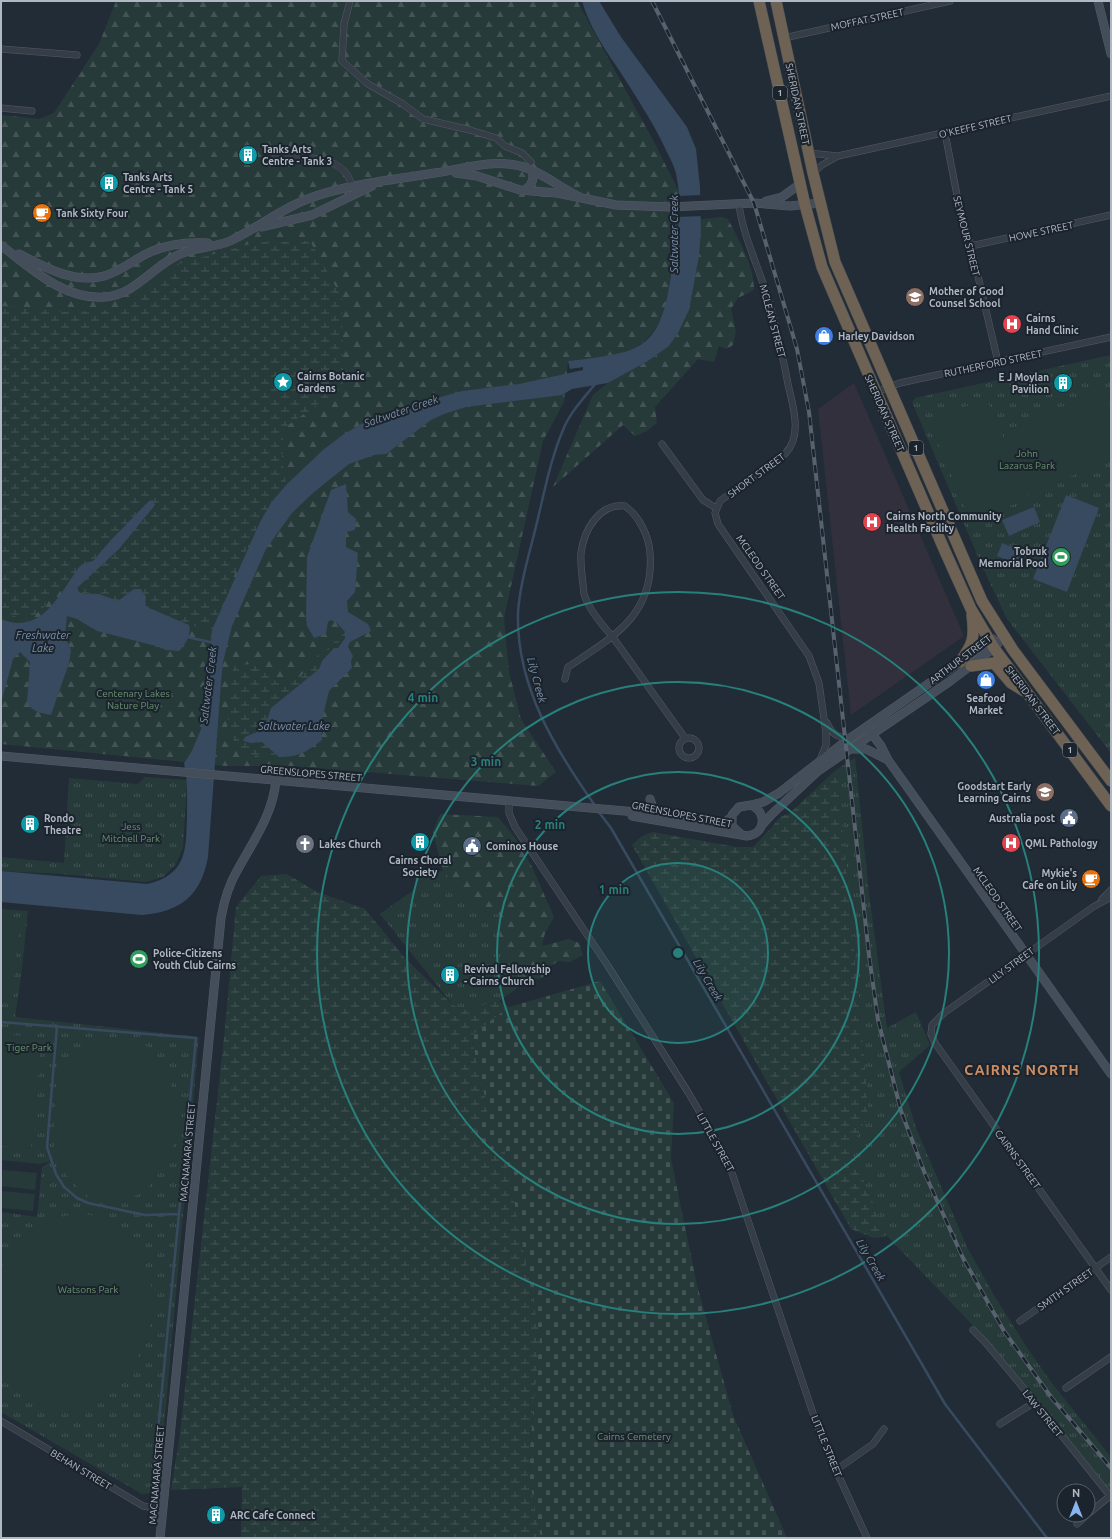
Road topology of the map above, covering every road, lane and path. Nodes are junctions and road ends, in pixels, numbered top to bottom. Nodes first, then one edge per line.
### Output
1 (350, 1) edge
2 (760, 1) edge
3 (776, 1) edge
4 (950, 1) edge
5 (1098, 1) edge
6 (1102, 1) edge
7 (1104, 21) junction
8 (784, 38) junction
9 (1, 49) edge
10 (1111, 54) edge
11 (76, 55) dead end
12 (1111, 96) edge
13 (1, 108) edge
14 (32, 111) dead end
15 (945, 133) junction
16 (808, 153) junction
17 (838, 156) junction
18 (276, 157) dead end
19 (488, 164) junction
20 (532, 166) junction
21 (440, 173) junction
22 (813, 173) junction
23 (488, 179) junction
24 (380, 182) junction
25 (800, 184) junction
26 (352, 187) junction
27 (524, 190) junction
28 (582, 198) junction
29 (754, 203) junction
30 (820, 203) junction
31 (739, 204) junction
32 (805, 205) junction
33 (1111, 215) edge
34 (249, 230) junction
35 (220, 243) junction
36 (2, 245) edge
37 (970, 246) junction
38 (54, 271) junction
39 (50, 282) junction
40 (1111, 337) edge
41 (998, 362) junction
42 (889, 387) junction
43 (876, 392) junction
44 (794, 440) joint
45 (662, 444) dead end
46 (716, 508) junction
47 (971, 609) junction
48 (612, 636) junction
49 (1004, 636) junction
50 (992, 644) junction
51 (960, 662) junction
52 (971, 666) junction
53 (565, 679) dead end
54 (1028, 693) junction
55 (823, 714) junction
56 (870, 730) junction
57 (852, 737) junction
58 (685, 738) dead end
59 (849, 750) junction
60 (1, 756) edge
61 (888, 760) junction
62 (820, 761) junction
63 (276, 780) junction
64 (1111, 781) edge
65 (650, 799) dead end
66 (510, 801) junction
67 (751, 805) junction
68 (1111, 806) edge
69 (618, 812) junction
70 (655, 814) junction
71 (732, 817) junction
72 (762, 825) junction
73 (701, 828) junction
74 (742, 835) junction
75 (1111, 890) edge
76 (1111, 897) edge
77 (1093, 907) junction
78 (1026, 955) junction
79 (932, 1026) joint
80 (1111, 1074) edge
81 (1111, 1257) edge
82 (1095, 1268) junction
83 (1111, 1290) edge
84 (1020, 1321) dead end
85 (973, 1330) dead end
86 (1111, 1356) edge
87 (1066, 1388) dead end
88 (1035, 1402) junction
89 (1, 1421) edge
90 (1000, 1424) dead end
91 (884, 1429) dead end
92 (836, 1470) junction
93 (1110, 1496) edge
94 (1096, 1508) edge
95 (163, 1510) junction
96 (160, 1538) edge
97 (867, 1538) edge

1 - 20 street
2 - 25 highway, SHERIDAN STREET / 1
3 - 8 highway, SHERIDAN STREET / 1
4 - 8 street, MOFFAT STREET
5 - 7 street
6 - 7 street
7 - 10 street
8 - 16 highway, SHERIDAN STREET / 1
9 - 11 street
12 - 15 street, O'KEEFE STREET
13 - 14 street
15 - 17 street, O'KEEFE STREET
15 - 37 street, SEYMOUR STREET
16 - 17 street, O'KEEFE STREET
16 - 22 highway, SHERIDAN STREET / 1
17 - 22 street, O'KEEFE STREET
18 - 26 street
19 - 20 street
19 - 21 street
19 - 23 street
20 - 27 street
20 - 28 street
21 - 23 street
21 - 24 street
22 - 30 highway, SHERIDAN STREET / 1
23 - 27 street
24 - 26 street
24 - 34 street
25 - 29 street
25 - 32 highway, SHERIDAN STREET / 1
26 - 34 street
27 - 28 street
28 - 31 street
29 - 31 street
29 - 32 street
30 - 32 street
30 - 42 highway, SHERIDAN STREET / 1
31 - 44 street, MCLEAN STREET
32 - 43 highway, SHERIDAN STREET / 1
33 - 37 street, HOWE STREET
34 - 35 street
35 - 38 street
35 - 39 street
36 - 38 street
36 - 39 street
37 - 41 street, SEYMOUR STREET
38 - 39 street
40 - 41 street, RUTHERFORD STREET
41 - 42 street, RUTHERFORD STREET
42 - 43 street, RUTHERFORD STREET
42 - 49 highway, SHERIDAN STREET / 1
43 - 47 highway, SHERIDAN STREET / 1
44 - 46 street, SHORT STREET
45 - 46 street
46 - 55 street, MCLEOD STREET
47 - 50 highway, SHERIDAN STREET / 1
47 - 51 highway
48 - 48 street
48 - 53 street
48 - 58 street
49 - 50 street, ARTHUR STREET
49 - 64 highway, SHERIDAN STREET / 1
50 - 51 street, ARTHUR STREET
50 - 52 street, ARTHUR STREET
50 - 54 highway, SHERIDAN STREET / 1
51 - 56 street, ARTHUR STREET
52 - 54 highway
52 - 56 street, ARTHUR STREET
54 - 68 highway, SHERIDAN STREET / 1
55 - 57 street, MCLEOD STREET
55 - 62 street, MCLEOD STREET
56 - 57 street, ARTHUR STREET
56 - 59 street, ARTHUR STREET
56 - 61 street, MCLEOD STREET
57 - 62 street, ARTHUR STREET
59 - 61 street
59 - 72 street, ARTHUR STREET
60 - 63 street, GREENSLOPES STREET
61 - 78 street, MCLEOD STREET
62 - 67 street, ARTHUR STREET
63 - 66 street, GREENSLOPES STREET
63 - 95 street, MACNAMARA STREET
65 - 70 street
66 - 69 street, GREENSLOPES STREET
66 - 92 street, LITTLE STREET
67 - 71 street
67 - 72 street
69 - 70 street, GREENSLOPES STREET
69 - 73 street, GREENSLOPES STREET
70 - 71 street, GREENSLOPES STREET
70 - 73 street
71 - 74 street
72 - 74 street
73 - 74 street, GREENSLOPES STREET
75 - 77 street, LILY STREET
76 - 77 street, LILY STREET
77 - 78 street, LILY STREET
78 - 79 street, LILY STREET
78 - 80 street, MCLEOD STREET
79 - 82 street, CAIRNS STREET
81 - 82 street, SMITH STREET
82 - 83 street, CAIRNS STREET
82 - 84 street, SMITH STREET
85 - 88 street, LAW STREET
86 - 87 street
88 - 90 street
88 - 93 street, LAW STREET
89 - 95 street, BEHAN STREET
91 - 92 street
92 - 97 street, LITTLE STREET
93 - 94 street
95 - 96 street, MACNAMARA STREET

